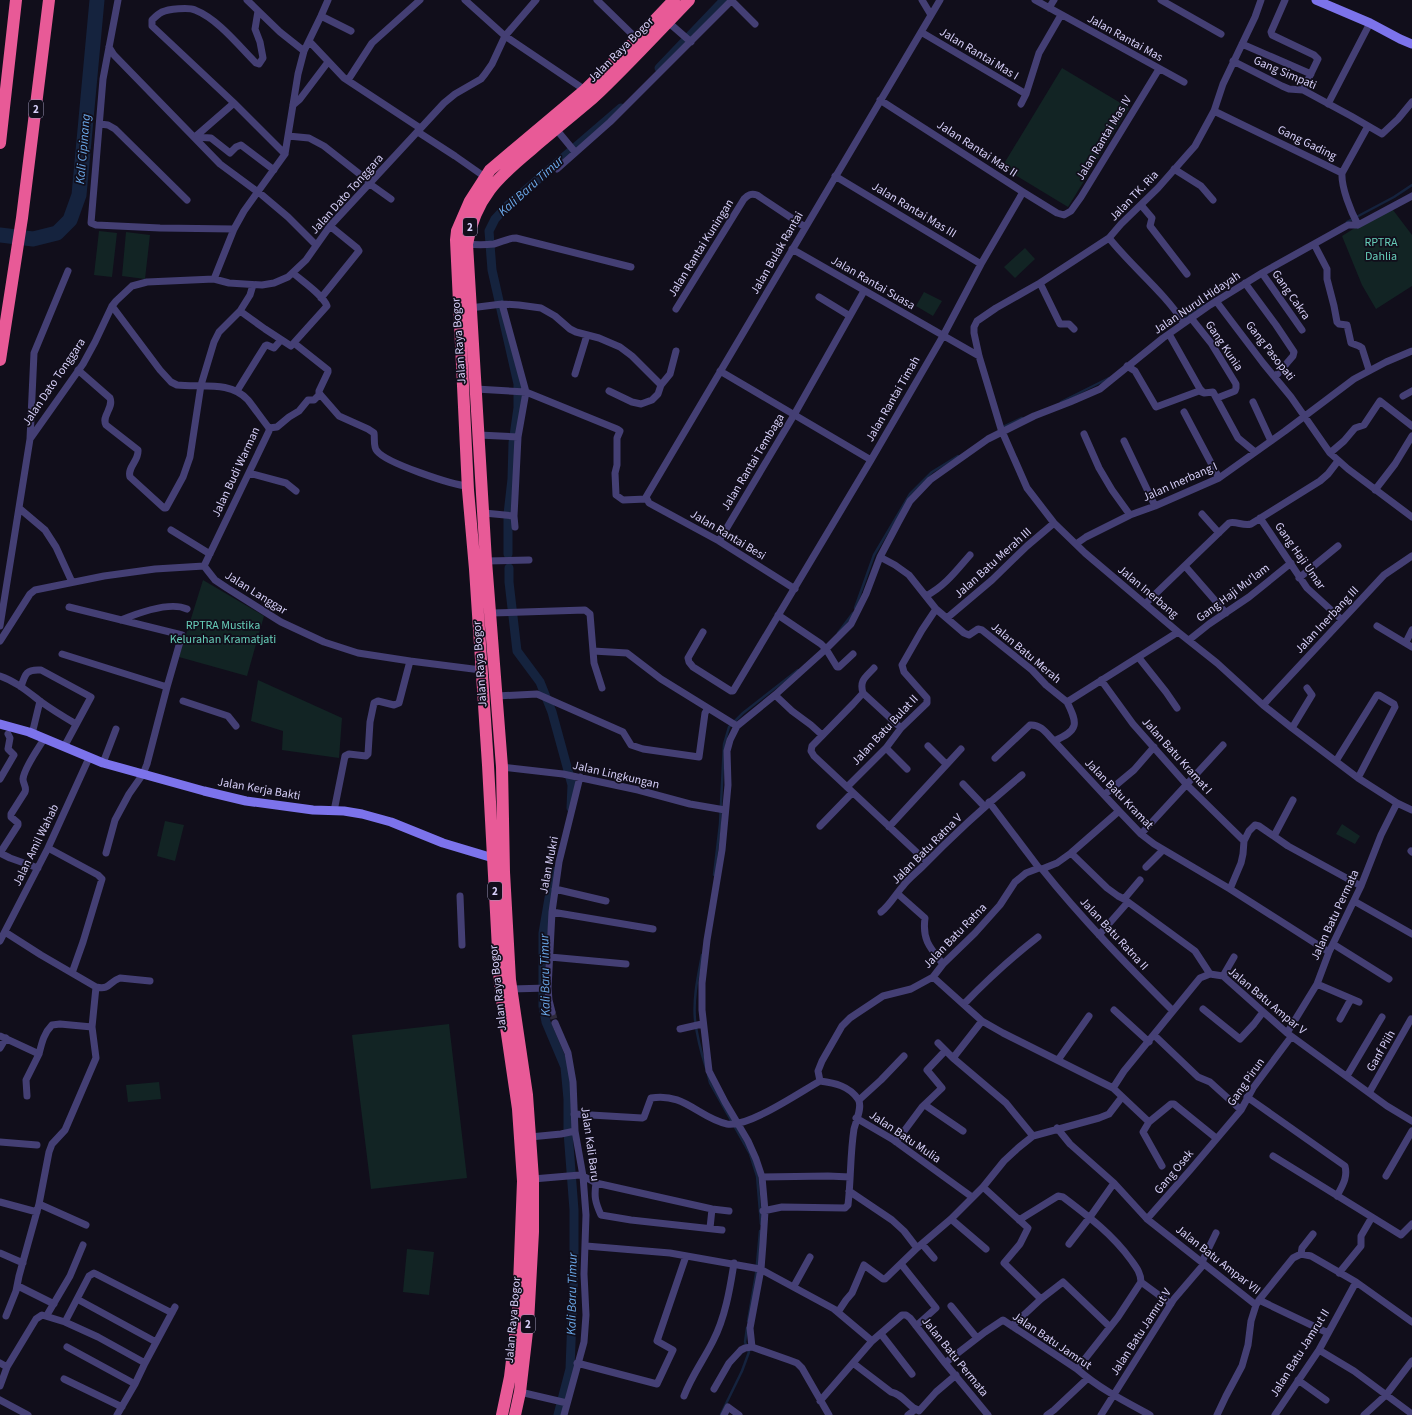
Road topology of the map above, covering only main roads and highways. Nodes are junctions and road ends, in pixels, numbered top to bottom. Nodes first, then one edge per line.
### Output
1 (16, 0) edge
2 (49, 0) edge
3 (689, 0) edge
4 (671, 10) edge
5 (0, 143) edge
6 (0, 360) edge
7 (479, 544) junction
8 (483, 566) junction
9 (498, 858) junction
10 (502, 943) junction
11 (521, 1095) junction
12 (502, 1415) edge
13 (515, 1415) edge

1 - 5 highway
2 - 6 highway, 2
3 - 4 highway, Jalan Raya Bogor / 2
4 - 7 highway, Jalan Raya Bogor / 2
4 - 7 highway, Jalan Raya Bogor / 2
7 - 8 highway, Jalan Raya Bogor / 2
8 - 9 highway, Jalan Raya Bogor / 2
8 - 9 highway, Jalan Raya Bogor / 2
9 - 10 highway, Jalan Raya Bogor / 2
10 - 11 highway, Jalan Raya Bogor / 2
10 - 11 highway, Jalan Raya Bogor / 2
11 - 12 highway, Jalan Raya Bogor / 2
11 - 13 highway, Jalan Raya Bogor / 2

